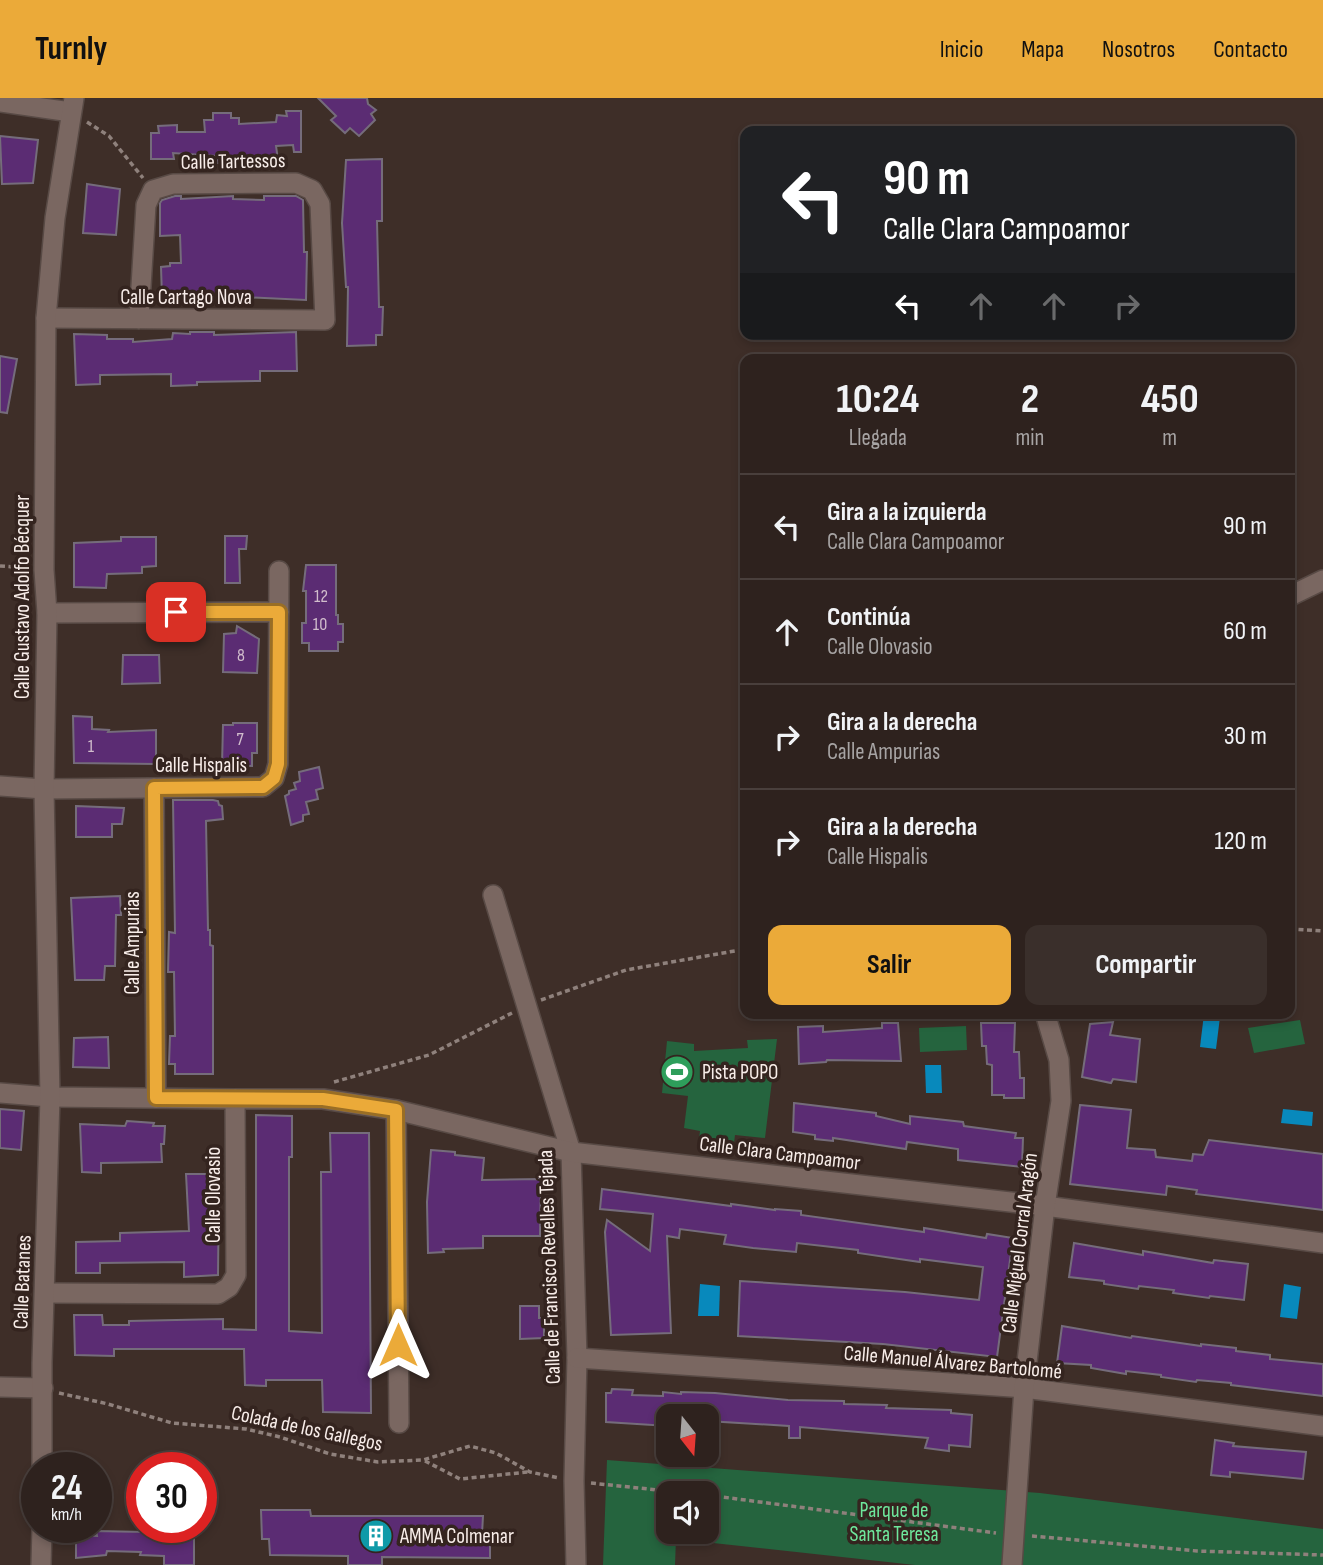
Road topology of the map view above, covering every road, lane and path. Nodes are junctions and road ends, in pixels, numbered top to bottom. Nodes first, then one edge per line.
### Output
1 (0, 102) edge
2 (73, 105) edge
3 (153, 190) junction
4 (46, 318) junction
5 (139, 319) junction
6 (325, 320) joint
7 (0, 566) edge
8 (44, 570) junction
9 (279, 571) dead end
10 (1323, 580) edge
11 (1295, 594) edge
12 (279, 612) junction
13 (47, 613) junction
14 (0, 786) edge
15 (154, 788) junction
16 (44, 789) junction
17 (493, 895) dead end
18 (1295, 929) edge
19 (1323, 931) edge
20 (1047, 1019) edge
21 (0, 1093) edge
22 (50, 1097) junction
23 (156, 1098) junction
24 (235, 1099) junction
25 (396, 1110) junction
26 (571, 1152) junction
27 (1045, 1206) junction
28 (1323, 1243) edge
29 (45, 1293) junction
30 (577, 1358) junction
31 (0, 1387) edge
32 (43, 1388) junction
33 (1024, 1388) junction
34 (399, 1423) dead end
35 (1323, 1426) edge
36 (42, 1452) edge
37 (423, 1460) junction
38 (530, 1472) junction
39 (574, 1481) junction
40 (656, 1490) edge
41 (42, 1543) edge
42 (41, 1565) edge
43 (576, 1565) edge
44 (1012, 1565) edge

1 - 2 street
2 - 3 path
2 - 4 street, Calle Gustavo Adolfo Bécquer
3 - 5 street
3 - 6 street, Calle Tartessos
4 - 5 street, Calle Cartago Nova
4 - 8 street, Calle Gustavo Adolfo Bécquer
5 - 6 street, Calle Cartago Nova
7 - 8 path
8 - 13 street, Calle Gustavo Adolfo Bécquer
9 - 12 street, Calle Hispalis
10 - 11 street
12 - 13 street
12 - 15 street, Calle Hispalis
13 - 16 street, Calle Gustavo Adolfo Bécquer
14 - 16 street, Calle Hispalis
15 - 16 street, Calle Hispalis
15 - 23 street, Calle Ampurias
16 - 22 street, Calle Gustavo Adolfo Bécquer
17 - 26 street, Calle de Francisco Revelles Tejada
18 - 19 path
20 - 27 street, Calle Miguel Corral Aragón
21 - 22 street
22 - 23 street
22 - 29 street, Calle Batanes
23 - 24 street
24 - 25 street, Calle Clara Campoamor
24 - 29 street, Calle Olovasio
25 - 26 street, Calle Clara Campoamor
25 - 34 street
26 - 27 street, Calle Clara Campoamor
26 - 30 street, Calle de Francisco Revelles Tejada
27 - 28 street, Calle Clara Campoamor
27 - 33 street, Calle Miguel Corral Aragón
29 - 32 street, Calle Batanes
30 - 33 street, Calle Manuel Álvarez Bartolomé
30 - 39 street, Calle de Francisco Revelles Tejada
31 - 32 street
32 - 36 street, Calle Batanes
32 - 37 path, Colada de los Gallegos
33 - 35 street, Calle Manuel Álvarez Bartolomé
33 - 44 street, Calle Miguel Corral Aragón
37 - 38 path
37 - 38 path, Colada de los Gallegos
38 - 39 path, Colada de los Gallegos
39 - 40 path, Colada de los Gallegos
39 - 43 street, Calle de Francisco Revelles Tejada
41 - 42 street

